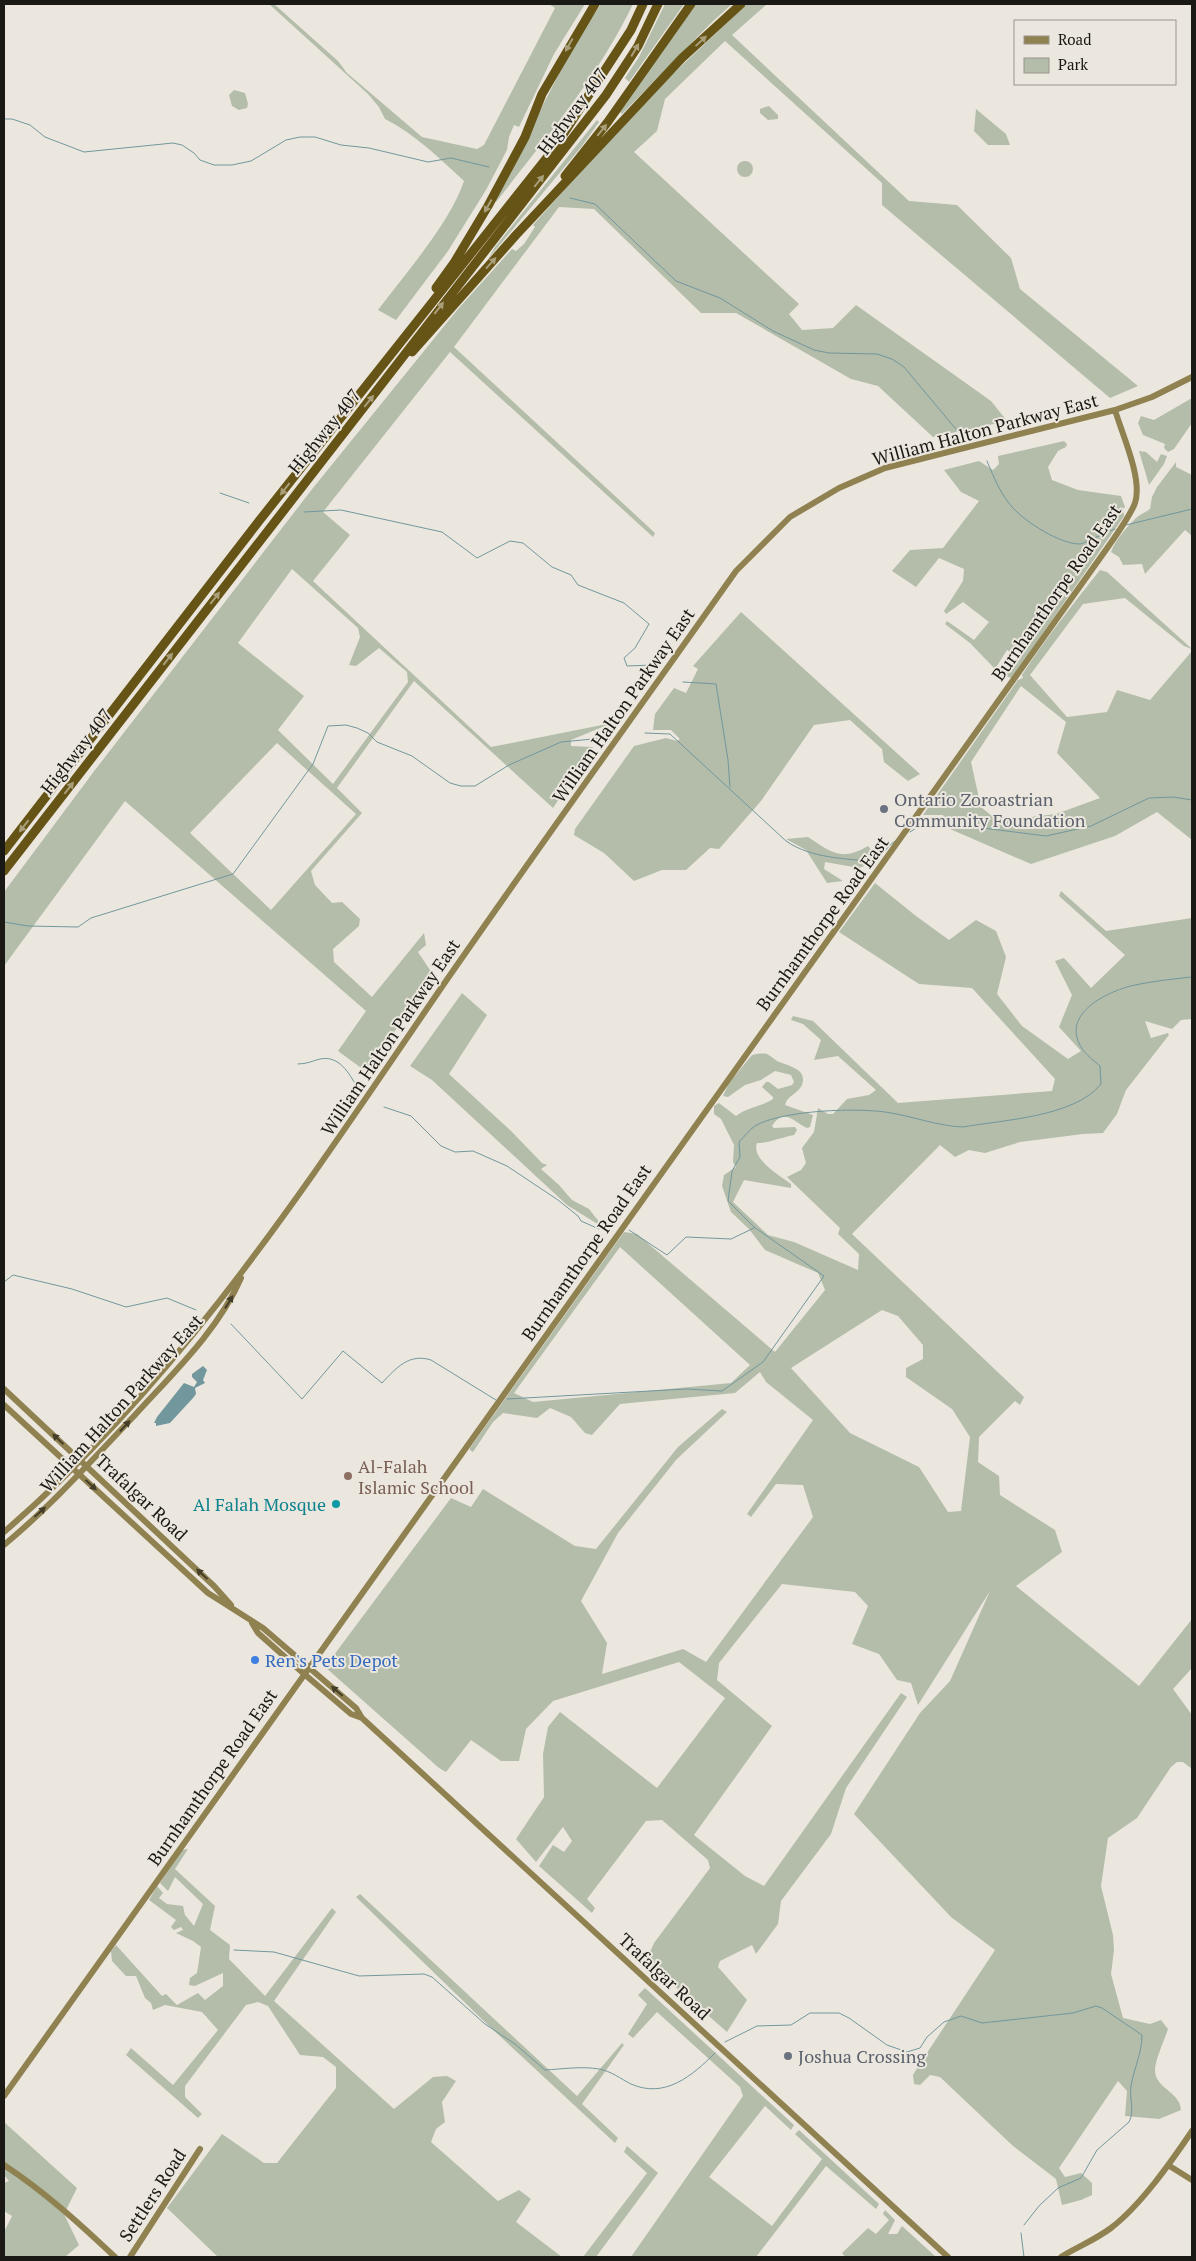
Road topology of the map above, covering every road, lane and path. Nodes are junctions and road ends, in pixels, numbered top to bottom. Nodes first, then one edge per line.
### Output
1 (595, 4) edge
2 (643, 4) edge
3 (658, 4) edge
4 (691, 4) edge
5 (741, 4) edge
6 (527, 223) junction
7 (380, 368) junction
8 (389, 376) junction
9 (1192, 377) edge
10 (1114, 410) junction
11 (39, 826) junction
12 (4, 851) edge
13 (4, 871) edge
14 (4, 879) edge
15 (245, 1270) junction
16 (4, 1389) edge
17 (4, 1405) edge
18 (80, 1460) junction
19 (87, 1466) junction
20 (72, 1467) junction
21 (79, 1474) junction
22 (4, 1532) edge
23 (4, 1545) edge
24 (235, 1610) junction
25 (252, 1622) junction
26 (308, 1667) junction
27 (304, 1673) junction
28 (362, 1718) junction
29 (4, 2096) edge
30 (1192, 2131) edge
31 (200, 2149) dead end
32 (4, 2165) edge
33 (1168, 2165) junction
34 (1192, 2180) edge
35 (115, 2257) edge
36 (130, 2257) edge
37 (948, 2257) edge
38 (1061, 2257) edge

1 -> 7 highway
2 - 7 highway, Highway 407
8 -> 3 highway, Highway 407
6 -> 4 highway
6 -> 5 highway
8 -> 6 highway
7 -> 12 highway, Highway 407
11 -> 8 highway, Highway 407
9 - 10 main road, William Halton Parkway East
10 - 15 main road, William Halton Parkway East
10 - 26 main road, Burnhamthorpe Road East
11 - 13 highway, Highway 407
11 - 14 highway
15 - 18 main road, William Halton Parkway East
19 -> 15 main road, William Halton Parkway East
18 -> 16 main road, Trafalgar Road
17 - 20 main road, Trafalgar Road
18 - 19 main road, Trafalgar Road
18 - 20 main road, William Halton Parkway East
19 - 21 main road, William Halton Parkway East
24 -> 19 main road, Trafalgar Road
20 - 21 main road, Trafalgar Road
20 - 22 main road, William Halton Parkway East
23 -> 21 main road, William Halton Parkway East
21 -> 24 main road, Trafalgar Road
24 - 25 main road, Trafalgar Road
25 - 26 main road, Trafalgar Road
25 - 27 main road, Trafalgar Road
26 - 27 main road, Burnhamthorpe Road East
28 -> 26 main road, Trafalgar Road
27 - 28 main road, Trafalgar Road
27 - 29 main road, Burnhamthorpe Road East
28 - 37 main road, Trafalgar Road
30 - 33 main road
31 - 36 main road, Settlers Road
32 - 35 main road
33 - 34 main road
33 - 38 main road

